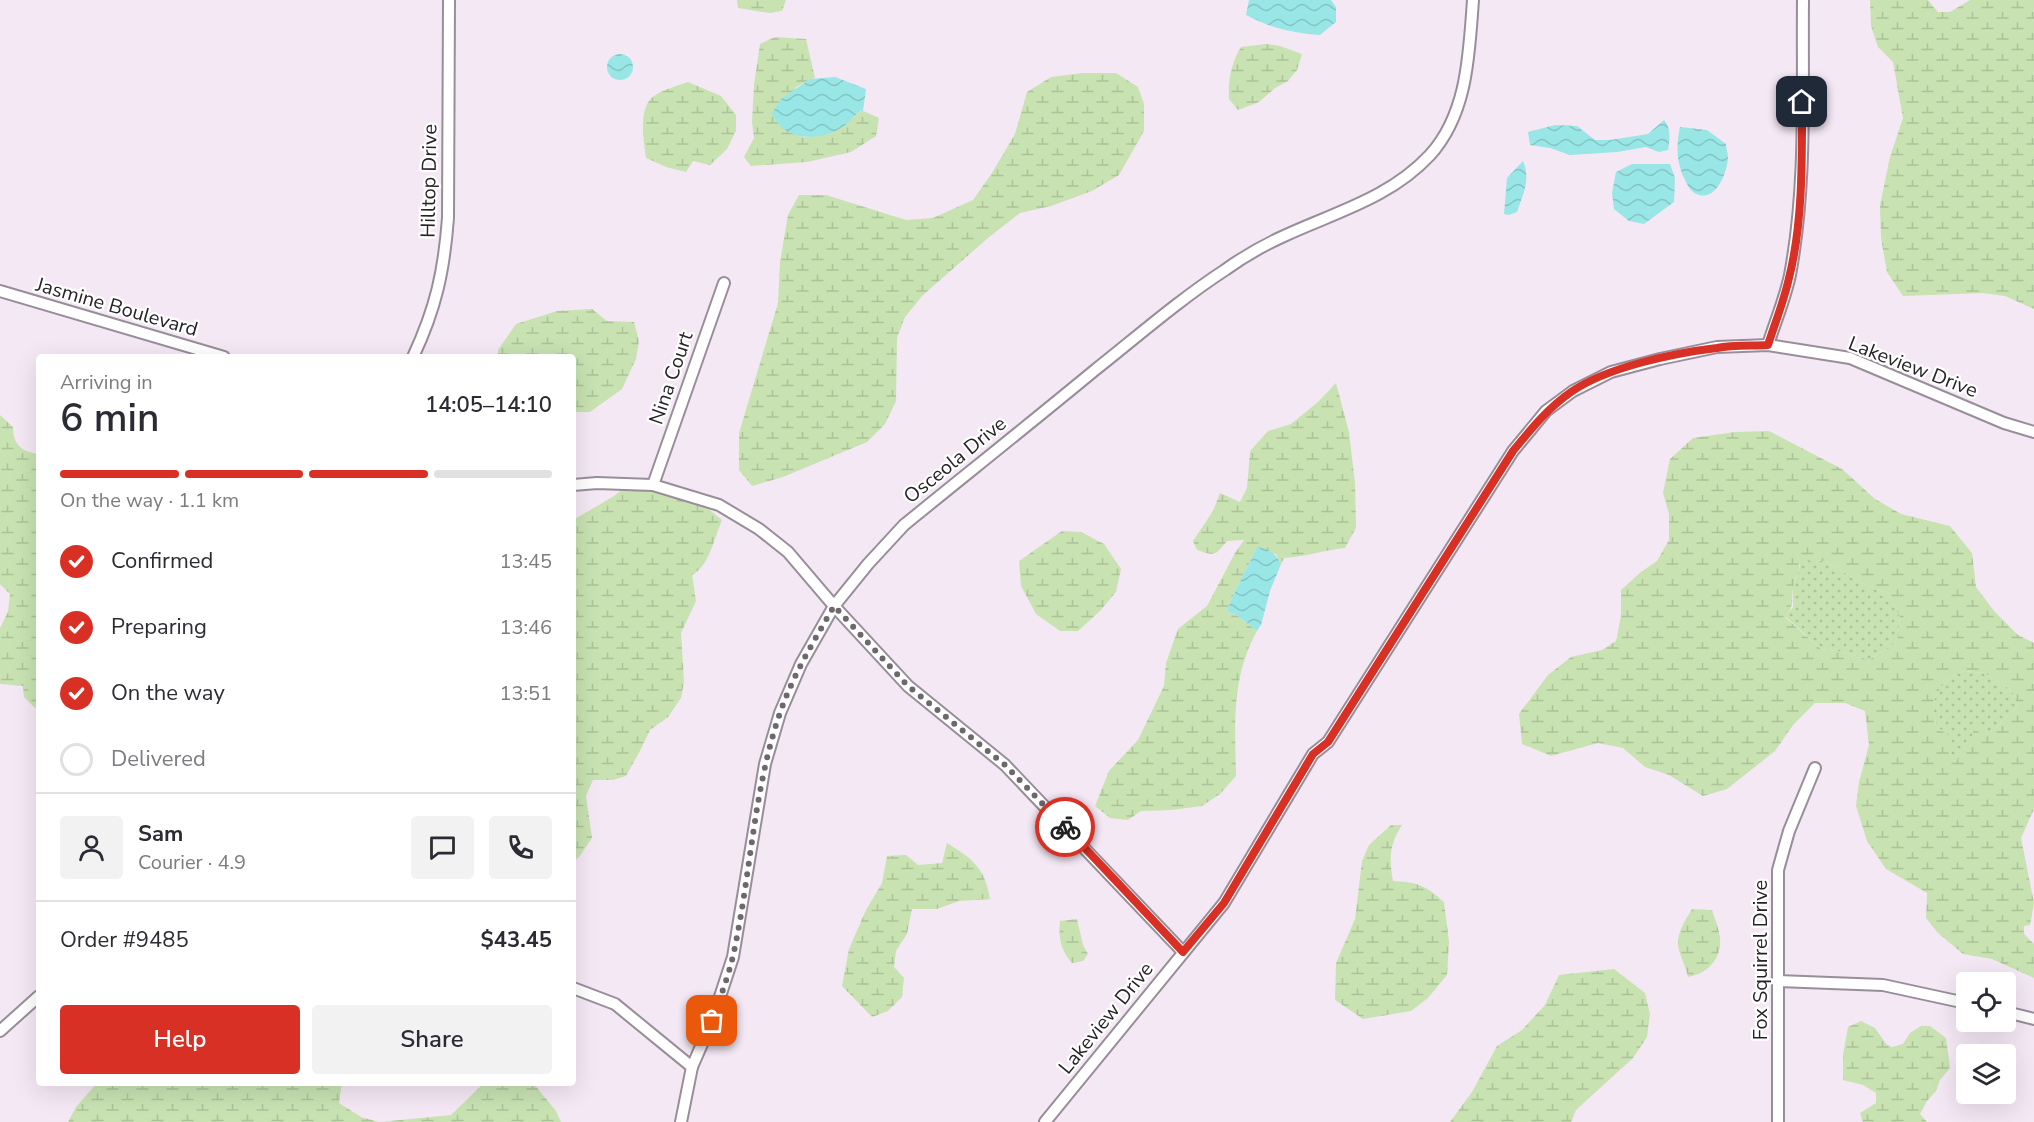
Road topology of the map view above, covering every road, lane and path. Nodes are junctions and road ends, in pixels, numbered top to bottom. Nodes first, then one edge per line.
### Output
1 (450, 0) edge
2 (1473, 0) edge
3 (1803, 0) edge
4 (723, 283) dead end
5 (0, 291) edge
6 (1768, 345) junction
7 (214, 354) edge
8 (414, 354) edge
9 (2034, 432) edge
10 (576, 485) edge
11 (653, 485) junction
12 (834, 606) junction
13 (1815, 768) dead end
14 (1183, 952) junction
15 (1777, 981) junction
16 (576, 989) edge
17 (36, 999) edge
18 (1956, 1002) edge
19 (2016, 1014) edge
20 (2034, 1019) edge
21 (0, 1031) edge
22 (692, 1067) junction
23 (681, 1122) edge
24 (1045, 1122) edge
25 (1778, 1122) edge

1 - 8 street, Hilltop Drive
2 - 12 street, Osceola Drive
3 - 6 street
4 - 11 street, Nina Court
5 - 7 street, Jasmine Boulevard
6 - 9 street, Lakeview Drive
6 - 14 street, Lakeview Drive
10 - 11 street
11 - 12 street
12 - 14 street
12 - 22 street, Osceola Drive
13 - 15 street, Fox Squirrel Drive
14 - 24 street, Lakeview Drive
15 - 18 street
15 - 25 street, Fox Squirrel Drive
16 - 22 street
17 - 21 street
19 - 20 street
22 - 23 street, Osceola Drive

